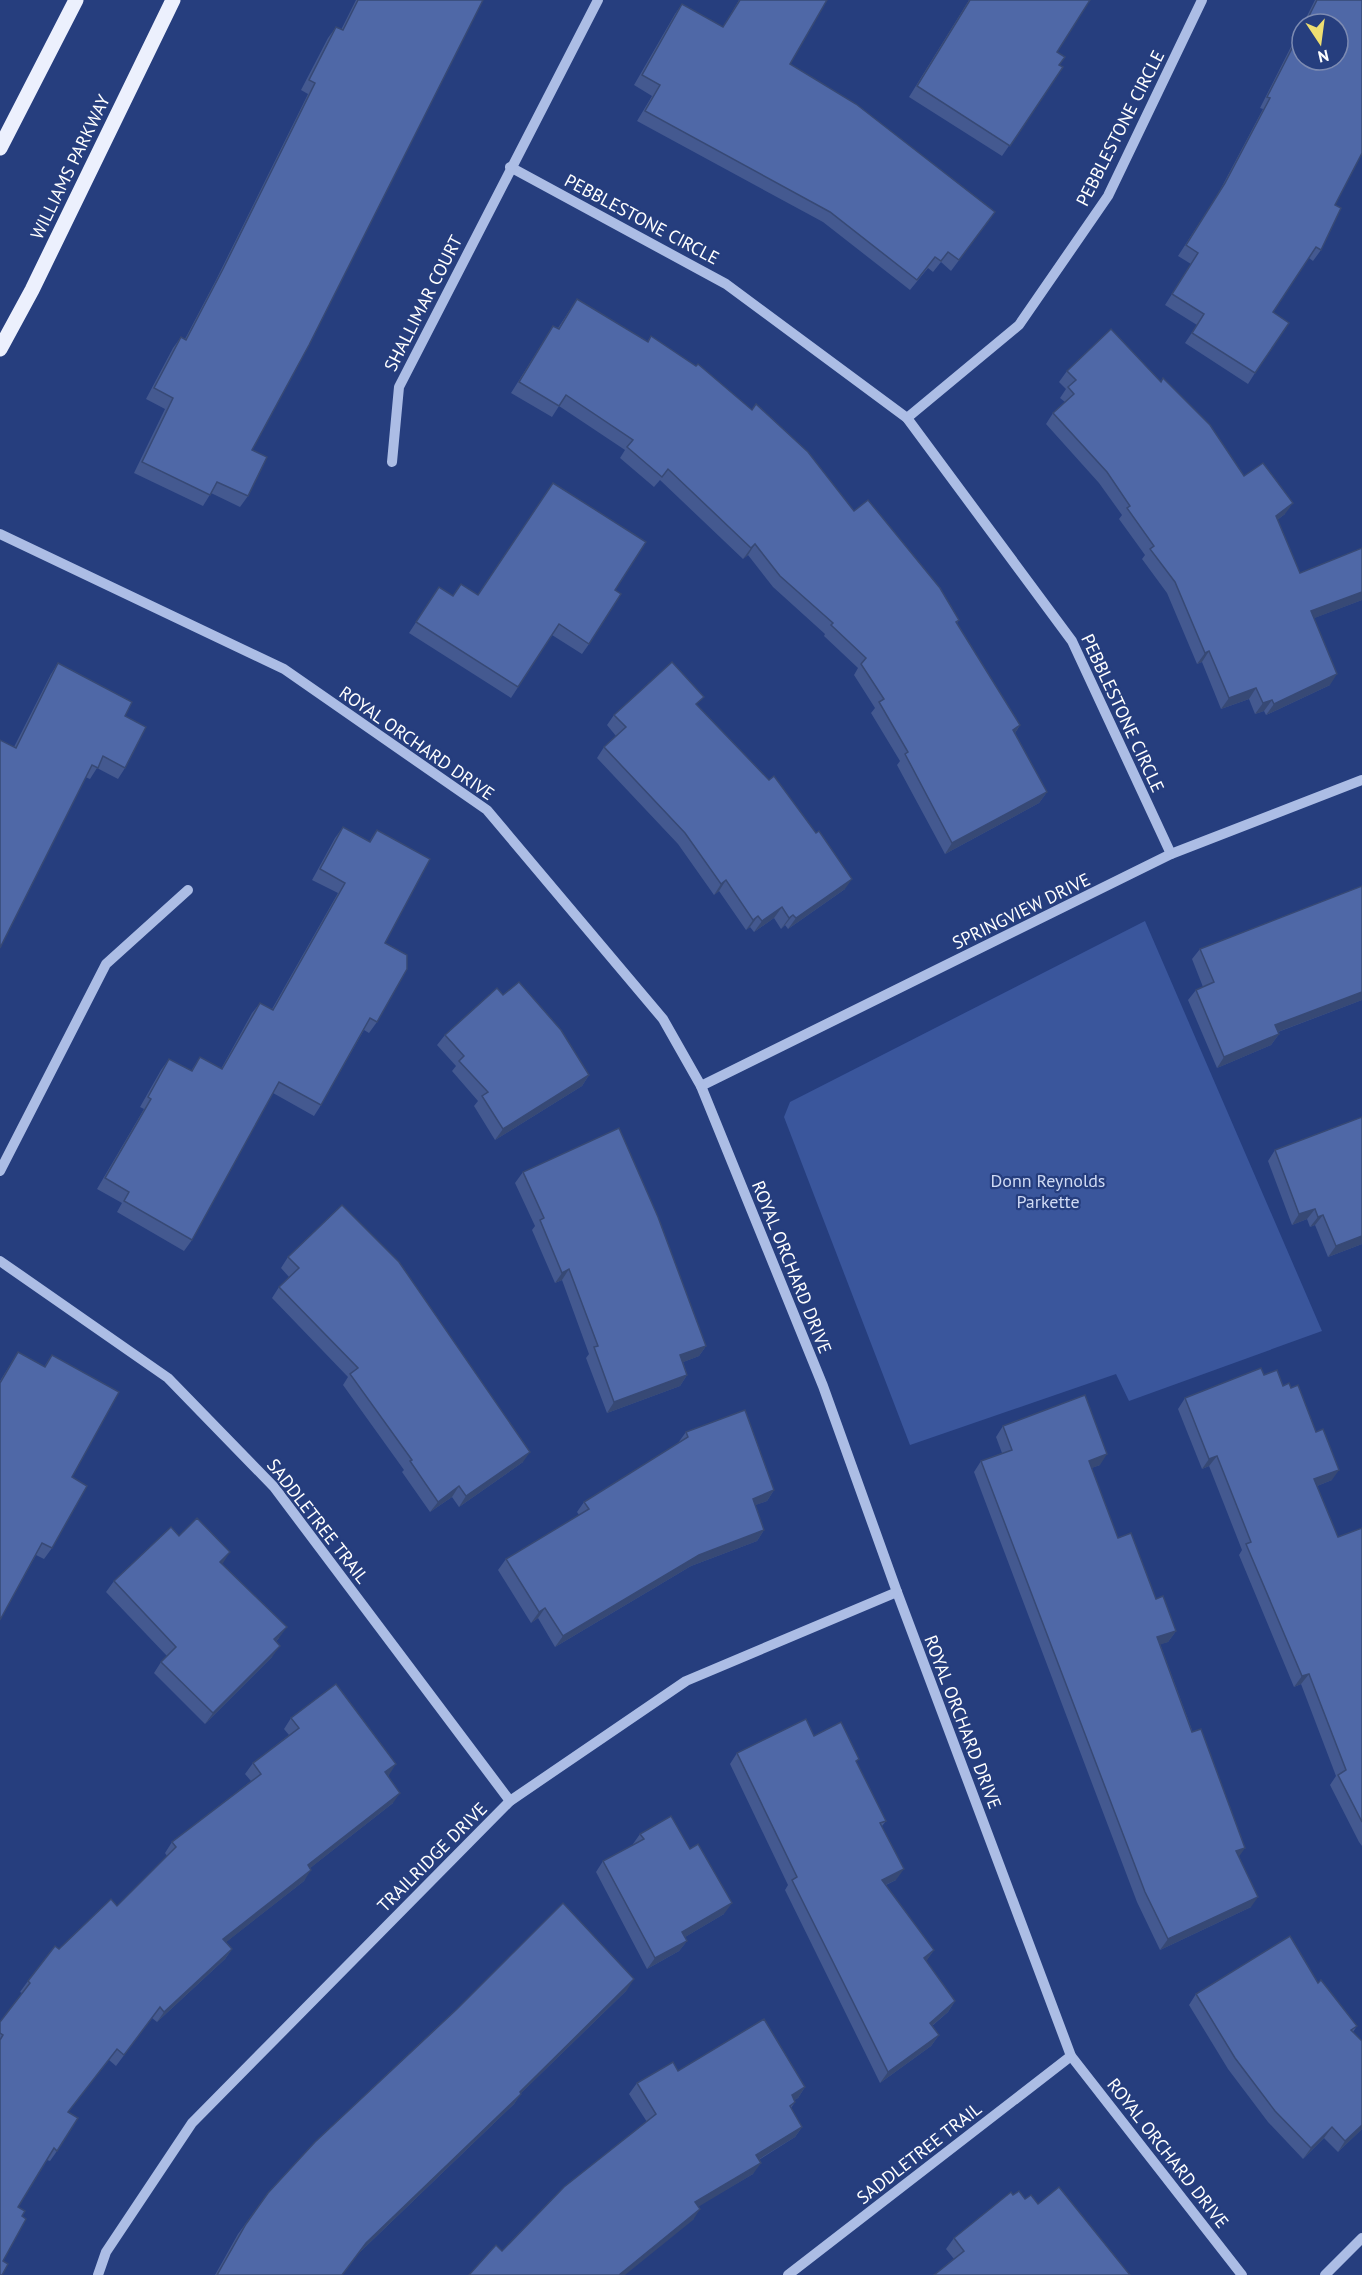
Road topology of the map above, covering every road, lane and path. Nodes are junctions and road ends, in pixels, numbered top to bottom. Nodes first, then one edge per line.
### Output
1 (76, 0) edge
2 (173, 0) edge
3 (598, 0) edge
4 (1202, 0) edge
5 (0, 148) edge
6 (510, 167) junction
7 (0, 349) edge
8 (907, 418) junction
9 (392, 462) dead end
10 (0, 534) edge
11 (1362, 780) edge
12 (1171, 854) junction
13 (188, 890) dead end
14 (701, 1086) junction
15 (0, 1172) edge
16 (0, 1261) edge
17 (897, 1592) junction
18 (510, 1802) junction
19 (1071, 2056) junction
20 (1362, 2238) edge
21 (98, 2275) edge
22 (788, 2275) edge
23 (1242, 2275) edge
24 (1325, 2275) edge

1 - 5 main road
2 - 7 main road, WILLIAMS PARKWAY
3 - 6 street
4 - 8 street, PEBBLESTONE CIRCLE
6 - 8 street, PEBBLESTONE CIRCLE
6 - 9 street, SHALLIMAR COURT
8 - 12 street, PEBBLESTONE CIRCLE
10 - 14 street, ROYAL ORCHARD DRIVE
11 - 12 street, SPRINGVIEW DRIVE
12 - 14 street, SPRINGVIEW DRIVE
13 - 15 street
14 - 17 street, ROYAL ORCHARD DRIVE
16 - 18 street, SADDLETREE TRAIL
17 - 18 street, TRAILRIDGE DRIVE
17 - 19 street, ROYAL ORCHARD DRIVE
18 - 21 street, TRAILRIDGE DRIVE
19 - 22 street, SADDLETREE TRAIL
19 - 23 street, ROYAL ORCHARD DRIVE
20 - 24 street

